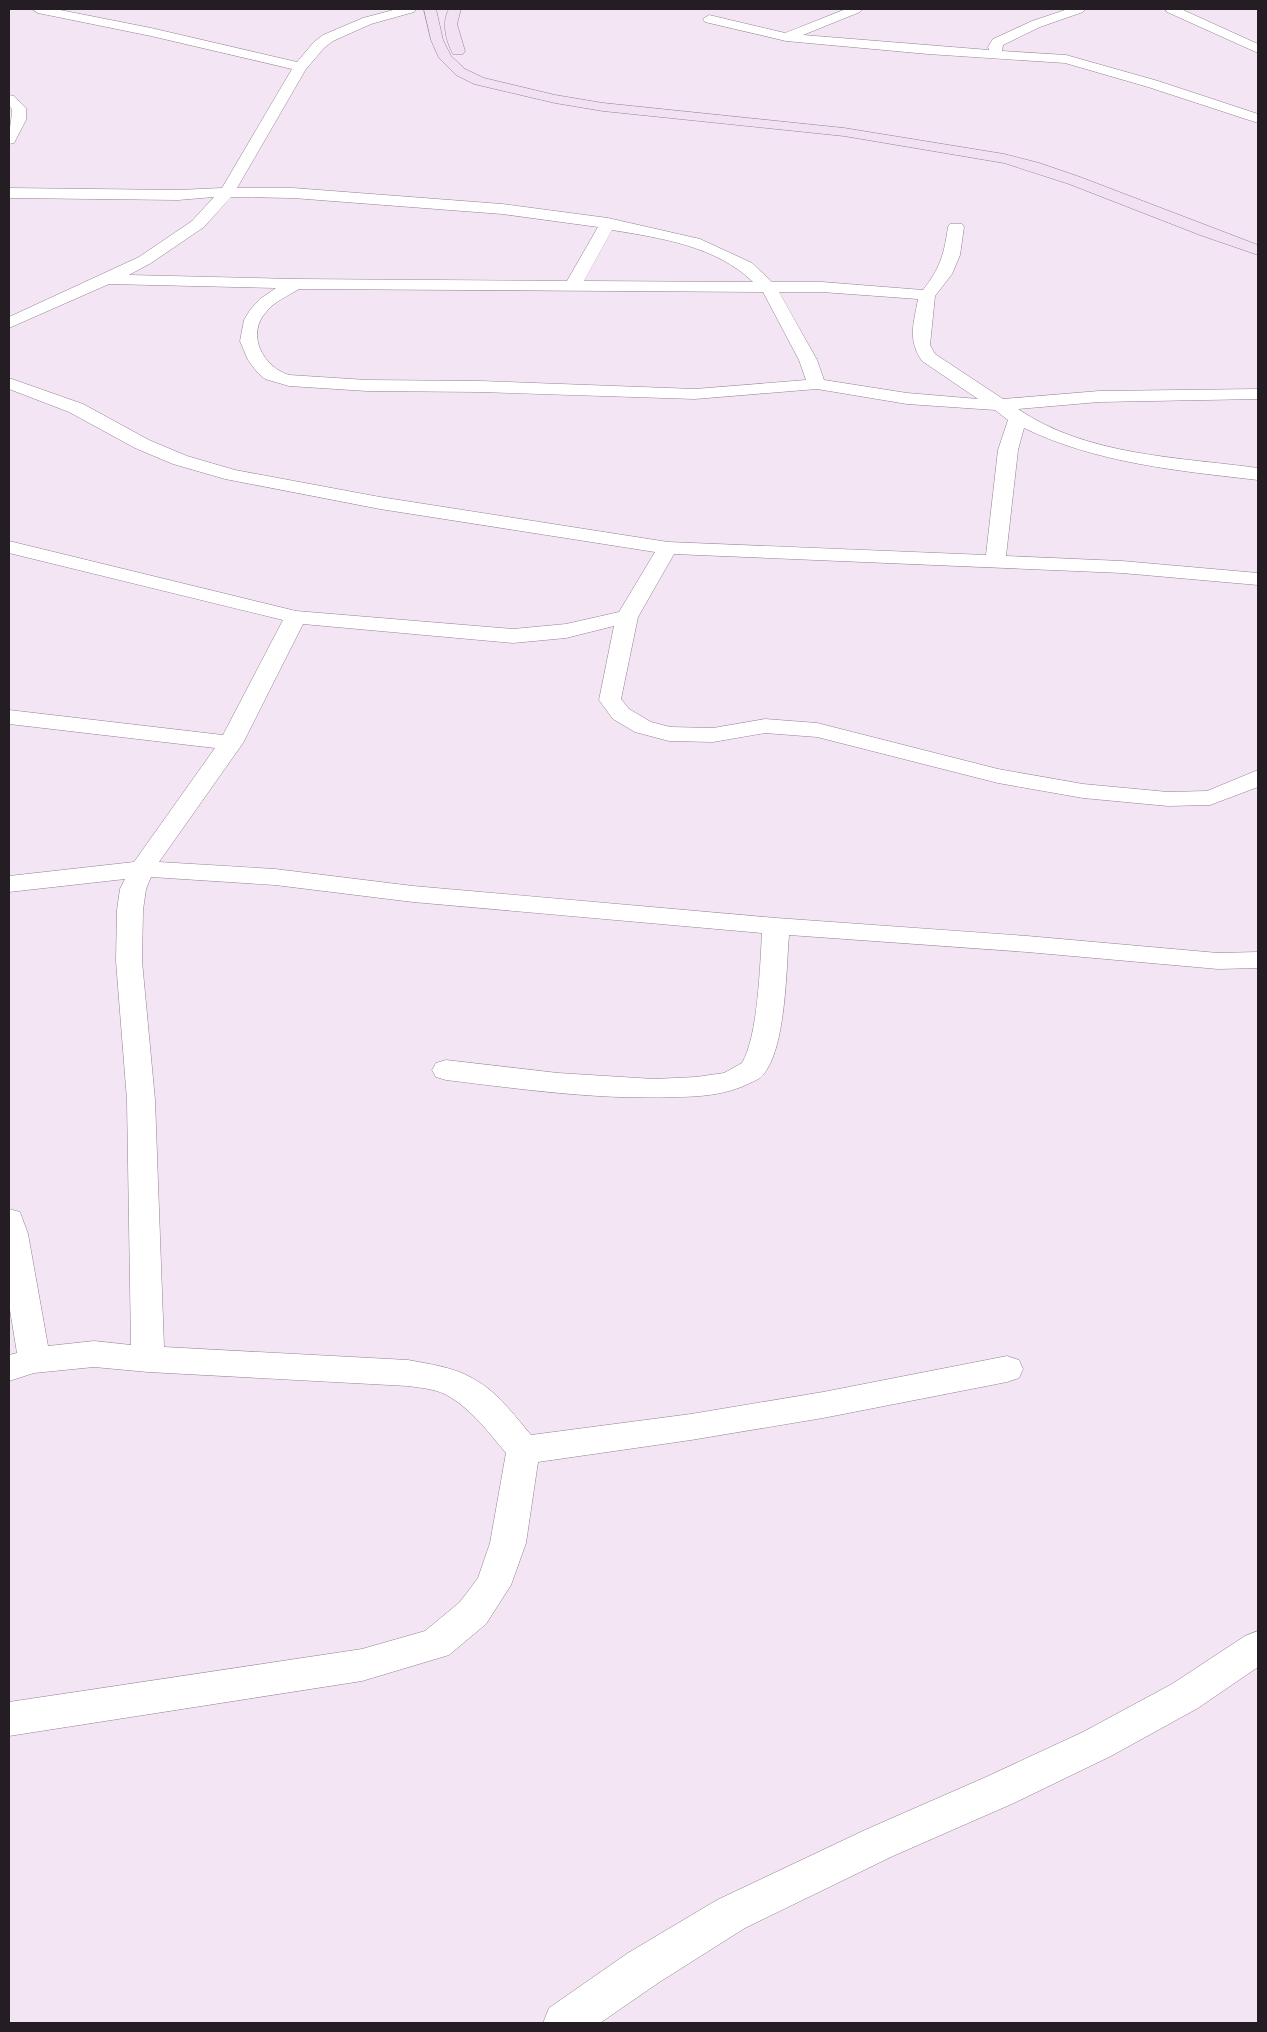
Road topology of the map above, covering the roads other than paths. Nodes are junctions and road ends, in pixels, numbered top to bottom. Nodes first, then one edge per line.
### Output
1 (38, 9) edge
2 (410, 9) edge
3 (430, 9) edge
4 (438, 9) edge
5 (444, 9) edge
6 (455, 9) edge
7 (856, 9) edge
8 (1078, 9) edge
9 (1171, 9) edge
10 (150, 18) dead end
11 (709, 20) dead end
12 (151, 32) junction
13 (786, 37) junction
14 (1258, 49) edge
15 (996, 54) junction
16 (300, 67) junction
17 (493, 83) junction
18 (9, 99) edge
19 (1258, 119) edge
20 (9, 140) edge
21 (227, 192) junction
22 (9, 194) edge
23 (608, 223) junction
24 (956, 227) dead end
25 (1258, 250) edge
26 (107, 279) junction
27 (295, 284) junction
28 (572, 287) junction
29 (769, 288) junction
30 (926, 294) junction
31 (9, 323) edge
32 (9, 383) edge
33 (817, 384) junction
34 (1258, 394) edge
35 (998, 405) junction
36 (1018, 418) junction
37 (1258, 474) edge
38 (9, 547) edge
39 (668, 548) junction
40 (995, 563) junction
41 (1258, 579) edge
42 (296, 617) junction
43 (628, 617) junction
44 (9, 717) edge
45 (231, 743) junction
46 (1258, 776) edge
47 (142, 869) junction
48 (9, 884) edge
49 (776, 926) junction
50 (1258, 960) edge
51 (446, 1070) dead end
52 (9, 1220) edge
53 (148, 1359) junction
54 (21, 1364) edge
55 (1007, 1369) dead end
56 (523, 1450) junction
57 (1258, 1647) edge
58 (9, 1719) edge
59 (564, 2023) edge

1 - 12 street
2 - 16 street
3 - 17 street
4 - 5 street
6 - 17 street
7 - 13 street
8 - 15 street
9 - 14 street
10 - 12 street
11 - 13 street
12 - 16 street
13 - 15 street
15 - 19 street
16 - 21 street
17 - 25 street
18 - 20 street
21 - 22 street
21 - 23 street
21 - 26 street
23 - 28 street
23 - 29 street
24 - 30 street
26 - 27 street
26 - 31 street
27 - 28 street
27 - 33 street
28 - 29 street
29 - 30 street
29 - 33 street
30 - 35 street
32 - 39 street
33 - 35 street
34 - 35 street
35 - 36 street
36 - 37 street
36 - 40 street
38 - 42 street
39 - 40 street
39 - 43 street
40 - 41 street
42 - 43 street
42 - 45 street
43 - 46 street
44 - 45 street
45 - 47 street
47 - 48 street
47 - 49 street
47 - 53 street
49 - 50 street
49 - 51 street
52 - 54 street
53 - 54 street
53 - 56 street
55 - 56 street
56 - 58 street
57 - 59 street

